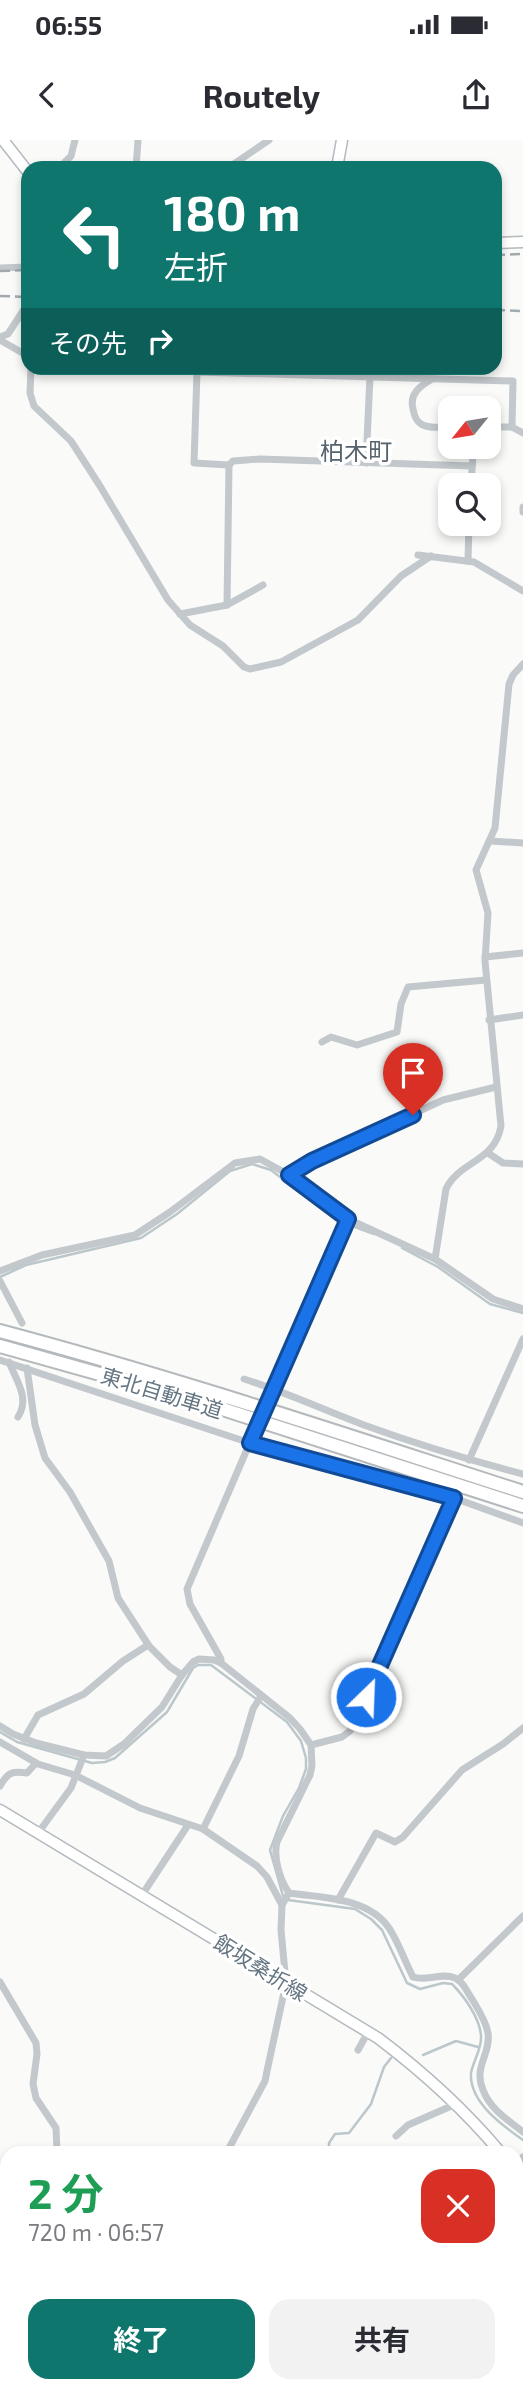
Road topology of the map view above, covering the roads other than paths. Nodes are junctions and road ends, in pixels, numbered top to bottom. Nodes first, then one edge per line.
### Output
1 (3, 140) edge
2 (75, 140) edge
3 (138, 140) edge
4 (269, 140) edge
5 (342, 140) edge
6 (257, 143) edge
7 (66, 161) edge
8 (136, 161) edge
9 (236, 161) edge
10 (338, 161) edge
11 (21, 163) edge
12 (523, 242) edge
13 (502, 243) edge
14 (21, 267) edge
15 (0, 268) edge
16 (21, 314) edge
17 (0, 338) edge
18 (21, 352) edge
19 (31, 375) edge
20 (197, 375) edge
21 (327, 375) edge
22 (370, 376) junction
23 (435, 377) junction
24 (438, 426) edge
25 (501, 427) edge
26 (512, 427) junction
27 (523, 433) edge
28 (473, 459) edge
29 (366, 463) junction
30 (229, 465) junction
31 (472, 466) junction
32 (472, 473) edge
33 (523, 506) edge
34 (523, 512) edge
35 (469, 536) edge
36 (418, 555) dead end
37 (431, 556) junction
38 (468, 561) junction
39 (263, 585) dead end
40 (523, 591) edge
41 (227, 605) junction
42 (180, 614) junction
43 (523, 664) edge
44 (491, 841) junction
45 (523, 843) edge
46 (523, 953) edge
47 (485, 957) junction
48 (486, 980) junction
49 (523, 1014) edge
50 (489, 1020) junction
51 (322, 1042) dead end
52 (496, 1087) junction
53 (488, 1153) junction
54 (523, 1164) edge
55 (289, 1175) junction
56 (347, 1222) junction
57 (435, 1259) junction
58 (0, 1271) edge
59 (0, 1281) edge
60 (523, 1309) edge
61 (22, 1323) dead end
62 (0, 1331) edge
63 (523, 1339) edge
64 (0, 1346) edge
65 (0, 1360) edge
66 (9, 1362) junction
67 (27, 1368) junction
68 (244, 1379) dead end
69 (273, 1389) junction
70 (18, 1417) dead end
71 (251, 1440) junction
72 (469, 1460) junction
73 (523, 1474) edge
74 (523, 1492) edge
75 (454, 1498) junction
76 (523, 1506) edge
77 (523, 1523) edge
78 (148, 1645) junction
79 (220, 1662) junction
80 (182, 1675) junction
81 (259, 1699) junction
82 (0, 1726) edge
83 (523, 1728) edge
84 (24, 1739) junction
85 (0, 1742) edge
86 (311, 1745) junction
87 (82, 1759) junction
88 (36, 1763) junction
89 (75, 1775) junction
90 (0, 1786) edge
91 (0, 1810) edge
92 (188, 1825) junction
93 (203, 1829) junction
94 (38, 1833) junction
95 (142, 1895) junction
96 (285, 1899) junction
97 (338, 1900) junction
98 (523, 1916) edge
99 (458, 1980) junction
100 (0, 1982) edge
101 (286, 1983) junction
102 (368, 2032) junction
103 (358, 2050) dead end
104 (456, 2104) junction
105 (523, 2132) edge
106 (396, 2136) dead end
107 (57, 2146) edge
108 (230, 2146) edge
109 (494, 2146) edge

1 - 11 main road
2 - 7 street
3 - 8 street
4 - 6 street
5 - 10 main road
6 - 9 street
12 - 13 main road
14 - 15 street
16 - 17 street
17 - 18 street
19 - 42 street
20 - 30 street
21 - 22 street
22 - 23 street
22 - 29 street
23 - 24 street
23 - 26 street
25 - 26 street
26 - 27 street
28 - 31 street
29 - 30 street
29 - 31 street
30 - 41 street
31 - 32 street
33 - 34 street
35 - 38 street
36 - 37 street
37 - 38 street
37 - 42 street
38 - 40 street
39 - 41 street
41 - 42 street
43 - 44 street
44 - 45 street
44 - 47 street
46 - 47 street
47 - 48 street
48 - 50 street
48 - 51 street
49 - 50 street
50 - 52 street
52 - 53 street
52 - 55 street
53 - 54 street
53 - 57 street
55 - 56 street
55 - 58 street
56 - 57 street
56 - 69 street
57 - 60 street
59 - 61 street
62 - 74 highway, 東北自動車道
63 - 72 street
64 - 76 highway, 東北自動車道
65 - 66 street
66 - 67 street
66 - 70 street
67 - 71 street
67 - 78 street
68 - 69 street
69 - 71 street, bridge
69 - 72 street
71 - 75 street
71 - 79 street
72 - 73 street
75 - 77 street
75 - 86 street
78 - 80 street
78 - 84 street
79 - 80 street
79 - 81 street
80 - 87 street
81 - 86 street
81 - 93 street
82 - 84 street
83 - 97 street
84 - 87 street
85 - 88 street
86 - 96 street
87 - 89 street
88 - 89 street
88 - 90 street
89 - 92 street
89 - 94 street
91 - 94 main road, 飯坂桑折線
92 - 93 street
92 - 95 street
93 - 96 street
94 - 95 main road, 飯坂桑折線
95 - 101 main road, 飯坂桑折線
96 - 97 street
96 - 101 street
97 - 99 street
98 - 99 street
99 - 105 street
100 - 107 street
101 - 102 main road, 飯坂桑折線
101 - 108 street
102 - 103 street
102 - 104 main road, 飯坂桑折線
104 - 106 street
104 - 109 main road, 飯坂桑折線

